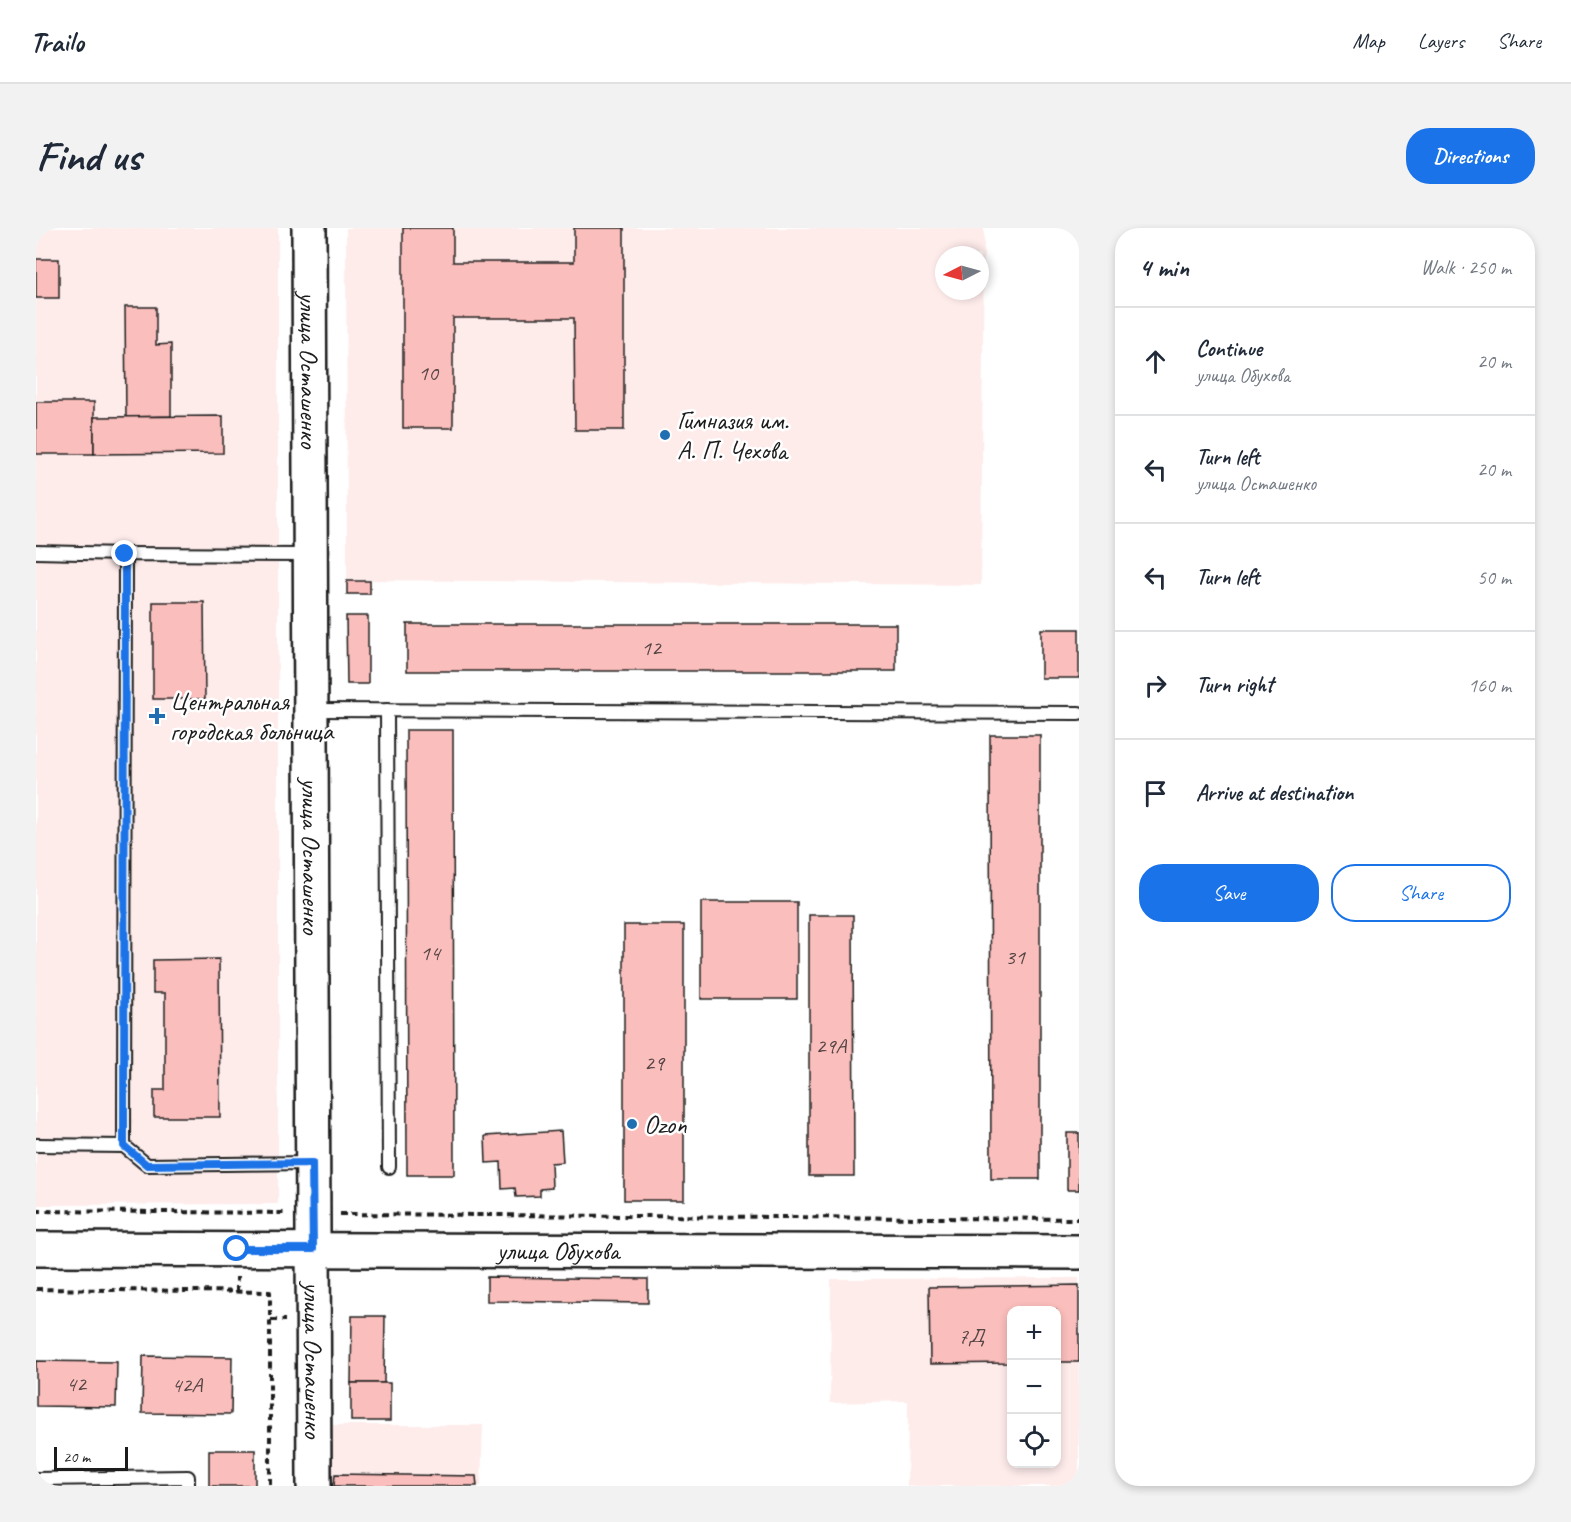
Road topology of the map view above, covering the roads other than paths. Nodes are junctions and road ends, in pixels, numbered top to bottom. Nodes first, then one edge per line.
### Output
1 (309, 228) edge
2 (36, 552) edge
3 (125, 554) junction
4 (310, 555) junction
5 (311, 710) junction
6 (387, 710) junction
7 (1079, 713) edge
8 (36, 1145) edge
9 (124, 1146) junction
10 (312, 1163) junction
11 (389, 1167) dead end
12 (36, 1249) edge
13 (313, 1249) junction
14 (1079, 1252) edge
15 (36, 1479) edge
16 (188, 1486) edge
17 (314, 1486) edge

1 - 4 street, улица Осташенко
2 - 3 lane
3 - 4 lane
3 - 9 lane
4 - 5 street, улица Осташенко
5 - 6 lane
5 - 10 street, улица Осташенко
6 - 7 lane
6 - 11 lane
8 - 9 lane
9 - 10 lane
10 - 13 street, улица Осташенко
12 - 13 street, улица Обухова
13 - 14 street, улица Обухова
13 - 17 street, улица Осташенко
15 - 16 lane

